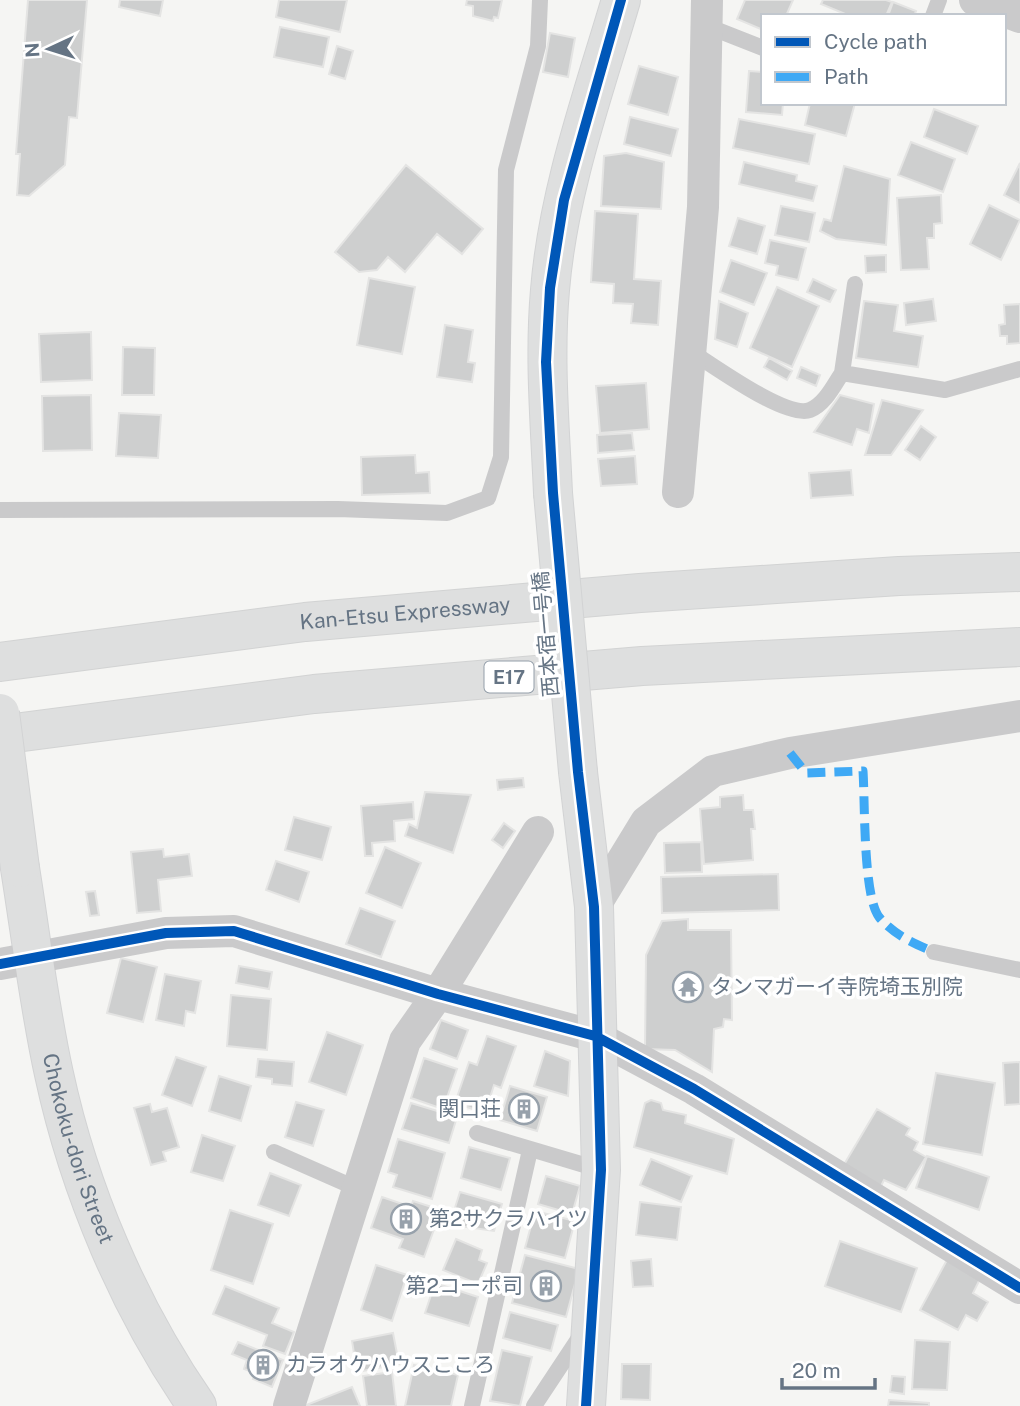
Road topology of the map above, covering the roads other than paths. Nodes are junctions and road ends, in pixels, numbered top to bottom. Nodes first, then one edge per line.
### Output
1 (540, 0) edge
2 (621, 0) edge
3 (975, 0) edge
4 (707, 13) edge
5 (1020, 17) edge
6 (761, 47) edge
7 (855, 284) dead end
8 (690, 351) junction
9 (1020, 369) edge
10 (842, 373) junction
11 (678, 492) dead end
12 (0, 510) edge
13 (1020, 572) edge
14 (1020, 647) edge
15 (0, 662) edge
16 (0, 713) edge
17 (1020, 716) edge
18 (0, 735) edge
19 (538, 832) dead end
20 (594, 907) junction
21 (934, 952) dead end
22 (17, 961) edge
23 (1020, 970) edge
24 (438, 994) junction
25 (595, 1036) junction
26 (477, 1133) dead end
27 (530, 1150) junction
28 (274, 1152) dead end
29 (601, 1170) junction
30 (358, 1189) junction
31 (1020, 1288) edge
32 (592, 1316) junction
33 (197, 1406) edge
34 (289, 1406) edge
35 (472, 1406) edge
36 (534, 1406) edge
37 (586, 1406) edge

1 - 12 lane
2 - 20 main road, 西本宿一号橋, bridge
3 - 5 street
4 - 6 lane
4 - 8 street
7 - 10 lane
8 - 10 lane
8 - 11 street
9 - 10 lane
13 - 15 main road, Kan-Etsu Expressway
14 - 18 main road, E17
16 - 22 main road, Chokoku-dori Street, bridge
17 - 20 street
19 - 24 street
20 - 25 main road, 西本宿一号橋
21 - 23 lane
22 - 24 street
22 - 33 main road, Chokoku-dori Street
24 - 25 street
24 - 30 street
25 - 29 main road, 西本宿一号橋
25 - 31 street
26 - 27 lane
27 - 29 lane
27 - 35 lane
28 - 30 lane
29 - 32 main road, 西本宿一号橋
30 - 34 street
32 - 36 lane
32 - 37 main road, 西本宿一号橋

